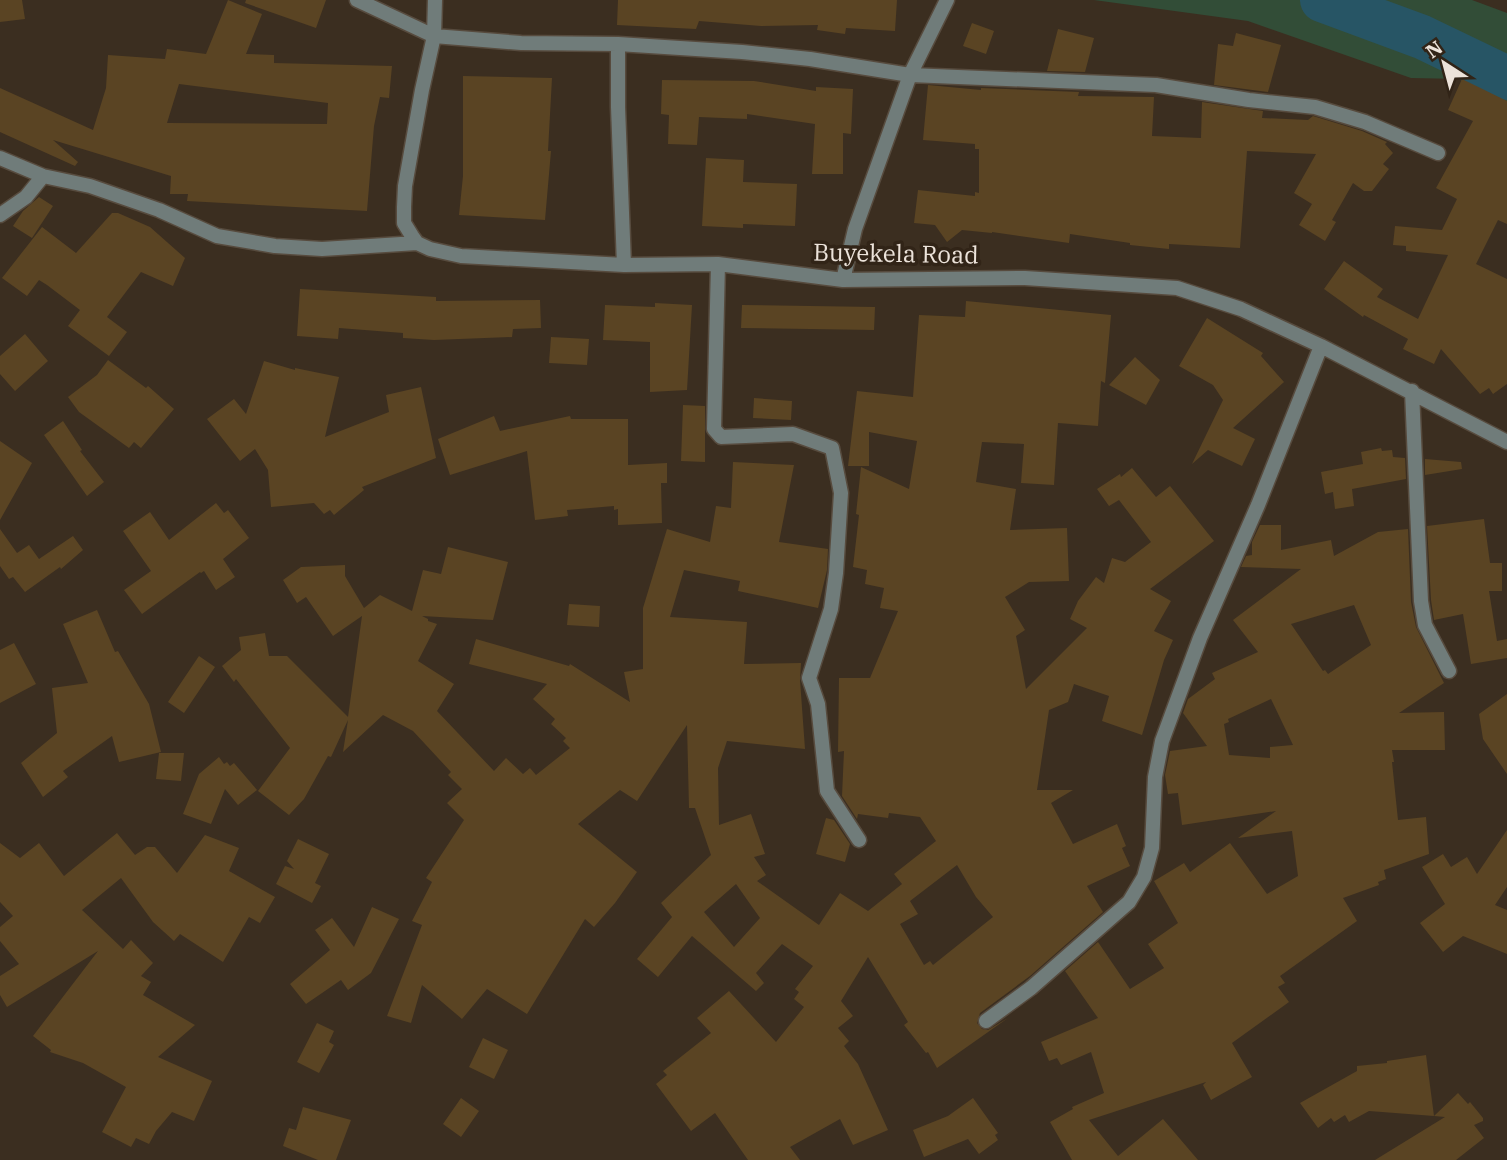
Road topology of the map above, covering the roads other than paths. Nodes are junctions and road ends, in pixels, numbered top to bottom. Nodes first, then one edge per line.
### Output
1 (357, 0) edge
2 (435, 0) edge
3 (947, 0) edge
4 (434, 36) junction
5 (618, 44) junction
6 (910, 75) junction
7 (1438, 153) dead end
8 (0, 158) edge
9 (43, 176) junction
10 (0, 215) edge
11 (417, 243) junction
12 (718, 264) junction
13 (624, 265) junction
14 (843, 279) junction
15 (1321, 345) junction
16 (1412, 391) junction
17 (1507, 442) edge
18 (1449, 671) dead end
19 (859, 840) dead end
20 (986, 1021) dead end

1 - 4 street
2 - 4 street
3 - 6 street
4 - 5 street
4 - 11 street
5 - 6 street
5 - 13 street
6 - 7 street
6 - 14 street
8 - 9 street
9 - 10 street
9 - 11 street
11 - 13 street, Buyekela Road
12 - 13 street, Buyekela Road
12 - 14 street, Buyekela Road
12 - 19 street
14 - 15 street, Buyekela Road
15 - 16 street, Buyekela Road
15 - 20 street
16 - 17 street, Buyekela Road
16 - 18 street

